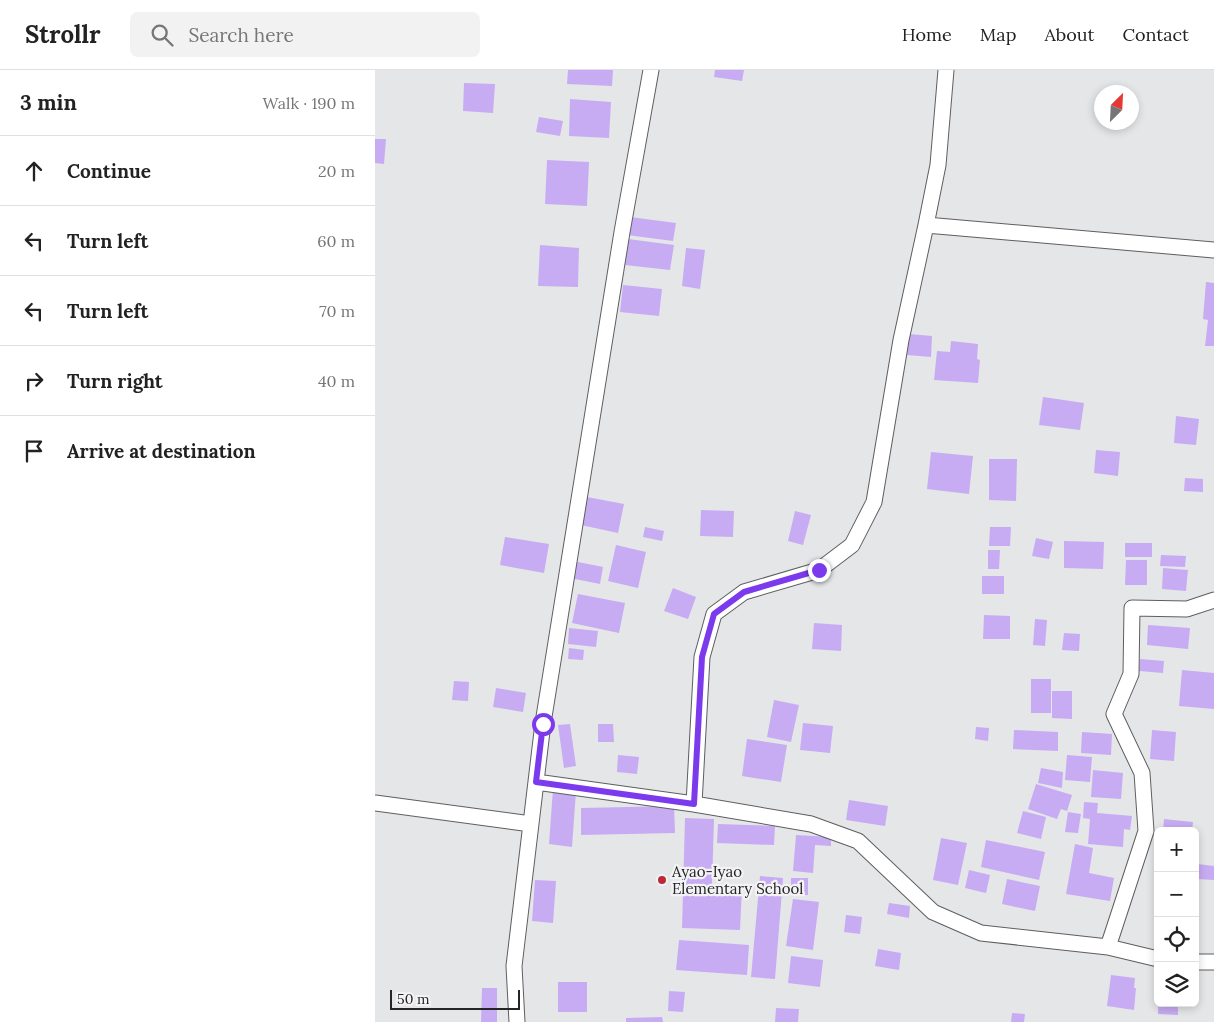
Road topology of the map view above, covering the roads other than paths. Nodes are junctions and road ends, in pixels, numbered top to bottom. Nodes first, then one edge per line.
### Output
1 (651, 70) edge
2 (946, 70) edge
3 (926, 225) junction
4 (1214, 250) edge
5 (1214, 600) edge
6 (536, 782) junction
7 (375, 803) edge
8 (694, 804) junction
9 (531, 824) junction
10 (1108, 947) junction
11 (1154, 958) edge
12 (1199, 962) edge
13 (1214, 962) edge
14 (517, 1022) edge

1 - 6 street
2 - 3 street
3 - 4 street
3 - 8 street
5 - 10 street
6 - 8 street
6 - 9 street
7 - 9 street
8 - 10 street
9 - 14 street
10 - 11 street
12 - 13 street

